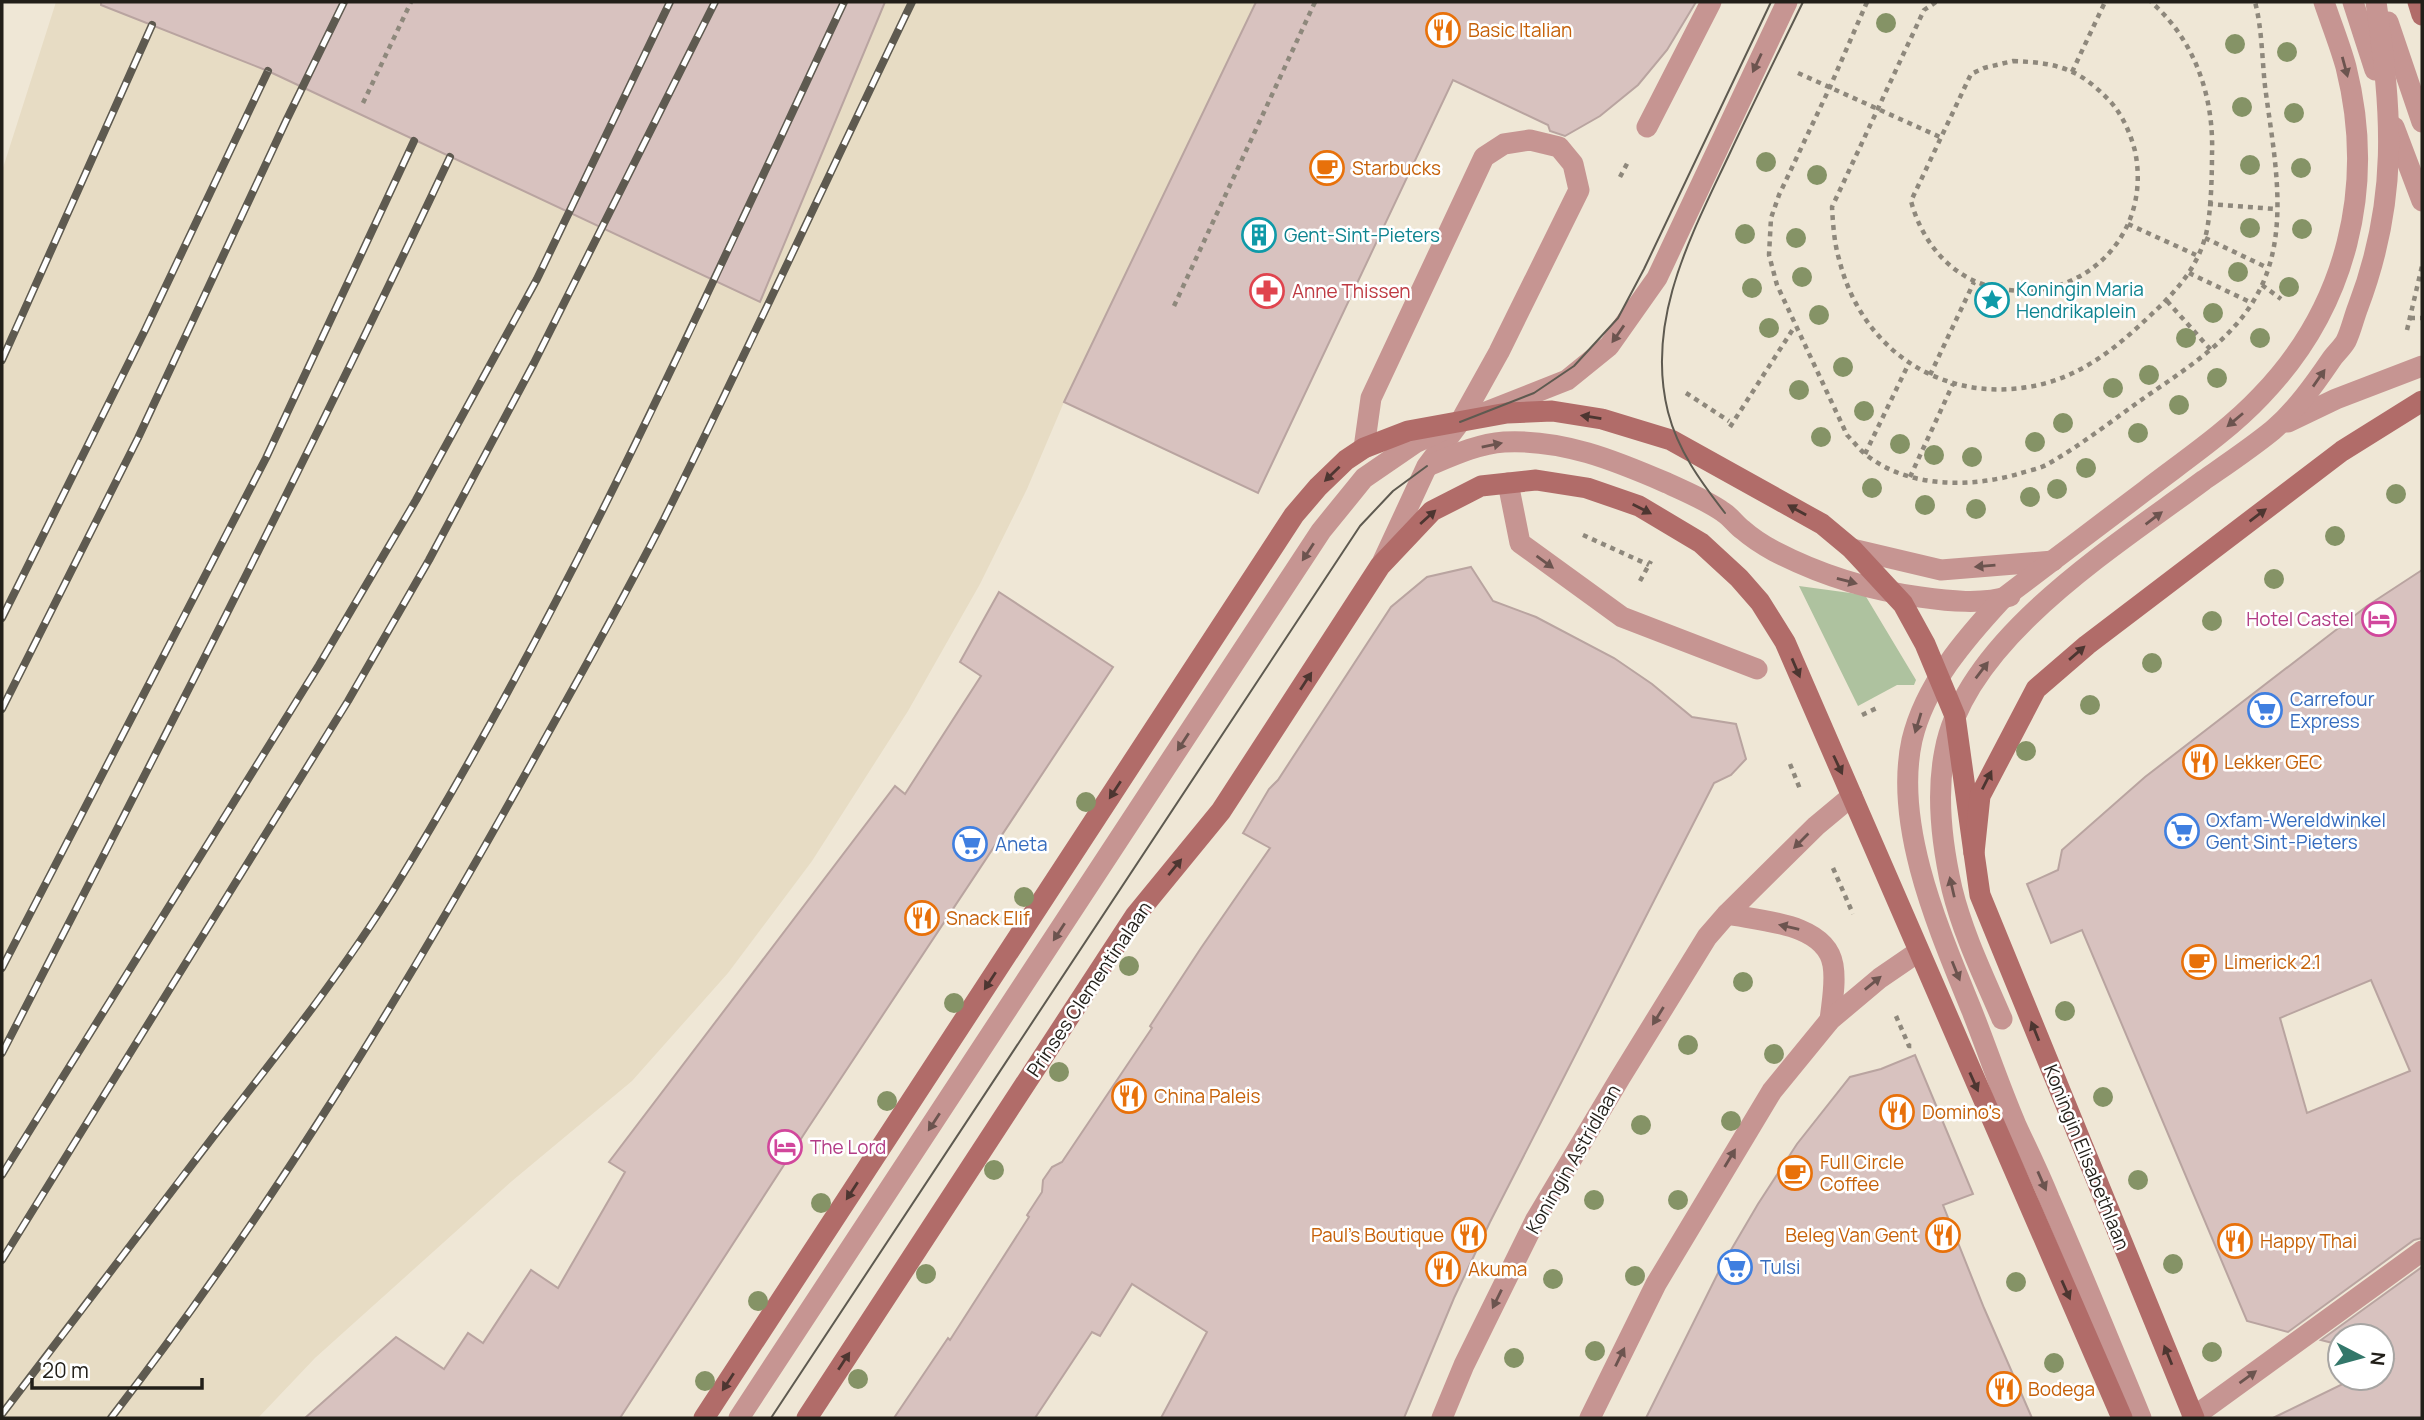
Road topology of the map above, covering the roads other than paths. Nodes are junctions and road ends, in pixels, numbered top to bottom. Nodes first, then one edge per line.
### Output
1 (1711, 2) edge
2 (1787, 2) edge
3 (2324, 2) edge
4 (2353, 2) edge
5 (2376, 2) edge
6 (2382, 2) edge
7 (2418, 2) edge
8 (2422, 15) edge
9 (2389, 111) junction
10 (2422, 122) edge
11 (1647, 127) dead end
12 (2386, 198) junction
13 (2421, 198) edge
14 (2341, 264) junction
15 (2422, 366) edge
16 (2422, 401) edge
17 (1460, 422) junction
18 (2273, 429) junction
19 (1364, 447) junction
20 (1427, 466) junction
21 (1508, 483) junction
22 (1852, 549) junction
23 (2099, 559) junction
24 (2053, 561) junction
25 (1380, 566) junction
26 (1893, 593) junction
27 (2002, 599) junction
28 (1757, 669) dead end
29 (1940, 677) junction
30 (1955, 716) junction
31 (1852, 796) junction
32 (1974, 853) junction
33 (1727, 914) junction
34 (1918, 952) junction
35 (2002, 1019) dead end
36 (1829, 1020) junction
37 (2422, 1251) edge
38 (704, 1418) edge
39 (739, 1418) edge
40 (807, 1418) edge
41 (1442, 1418) edge
42 (1590, 1418) edge
43 (2122, 1418) edge
44 (2141, 1418) edge
45 (2193, 1418) edge

1 - 11 street
2 -> 17 street
3 -> 14 street
4 - 9 street
5 - 9 street
6 - 10 street
7 - 8 street
9 - 12 street
9 - 13 street
12 - 13 street
12 - 14 street
18 -> 12 street
14 -> 24 street
15 - 18 street
32 -> 16 street
17 - 19 street
17 - 19 street
17 - 20 street
22 -> 17 street
17 -> 39 street
23 -> 18 street
19 -> 38 street
20 - 25 street
20 -> 26 street
25 -> 21 street
21 -> 28 street
21 -> 31 street
24 -> 22 street
22 - 26 street
23 - 27 street
30 -> 23 street
24 - 27 street
40 -> 25 street, Prinses Clementinalaan
26 - 27 street
26 - 29 street
27 - 29 street
29 - 30 street
29 -> 44 street
30 - 32 street
35 -> 30 street
31 -> 33 street, Koningin Astridlaan
31 - 34 street
45 -> 32 street, Koningin Elisabethlaan
36 -> 33 street
33 -> 41 street, Koningin Astridlaan
36 -> 34 street
34 -> 43 street
42 -> 36 street
45 -> 37 street

